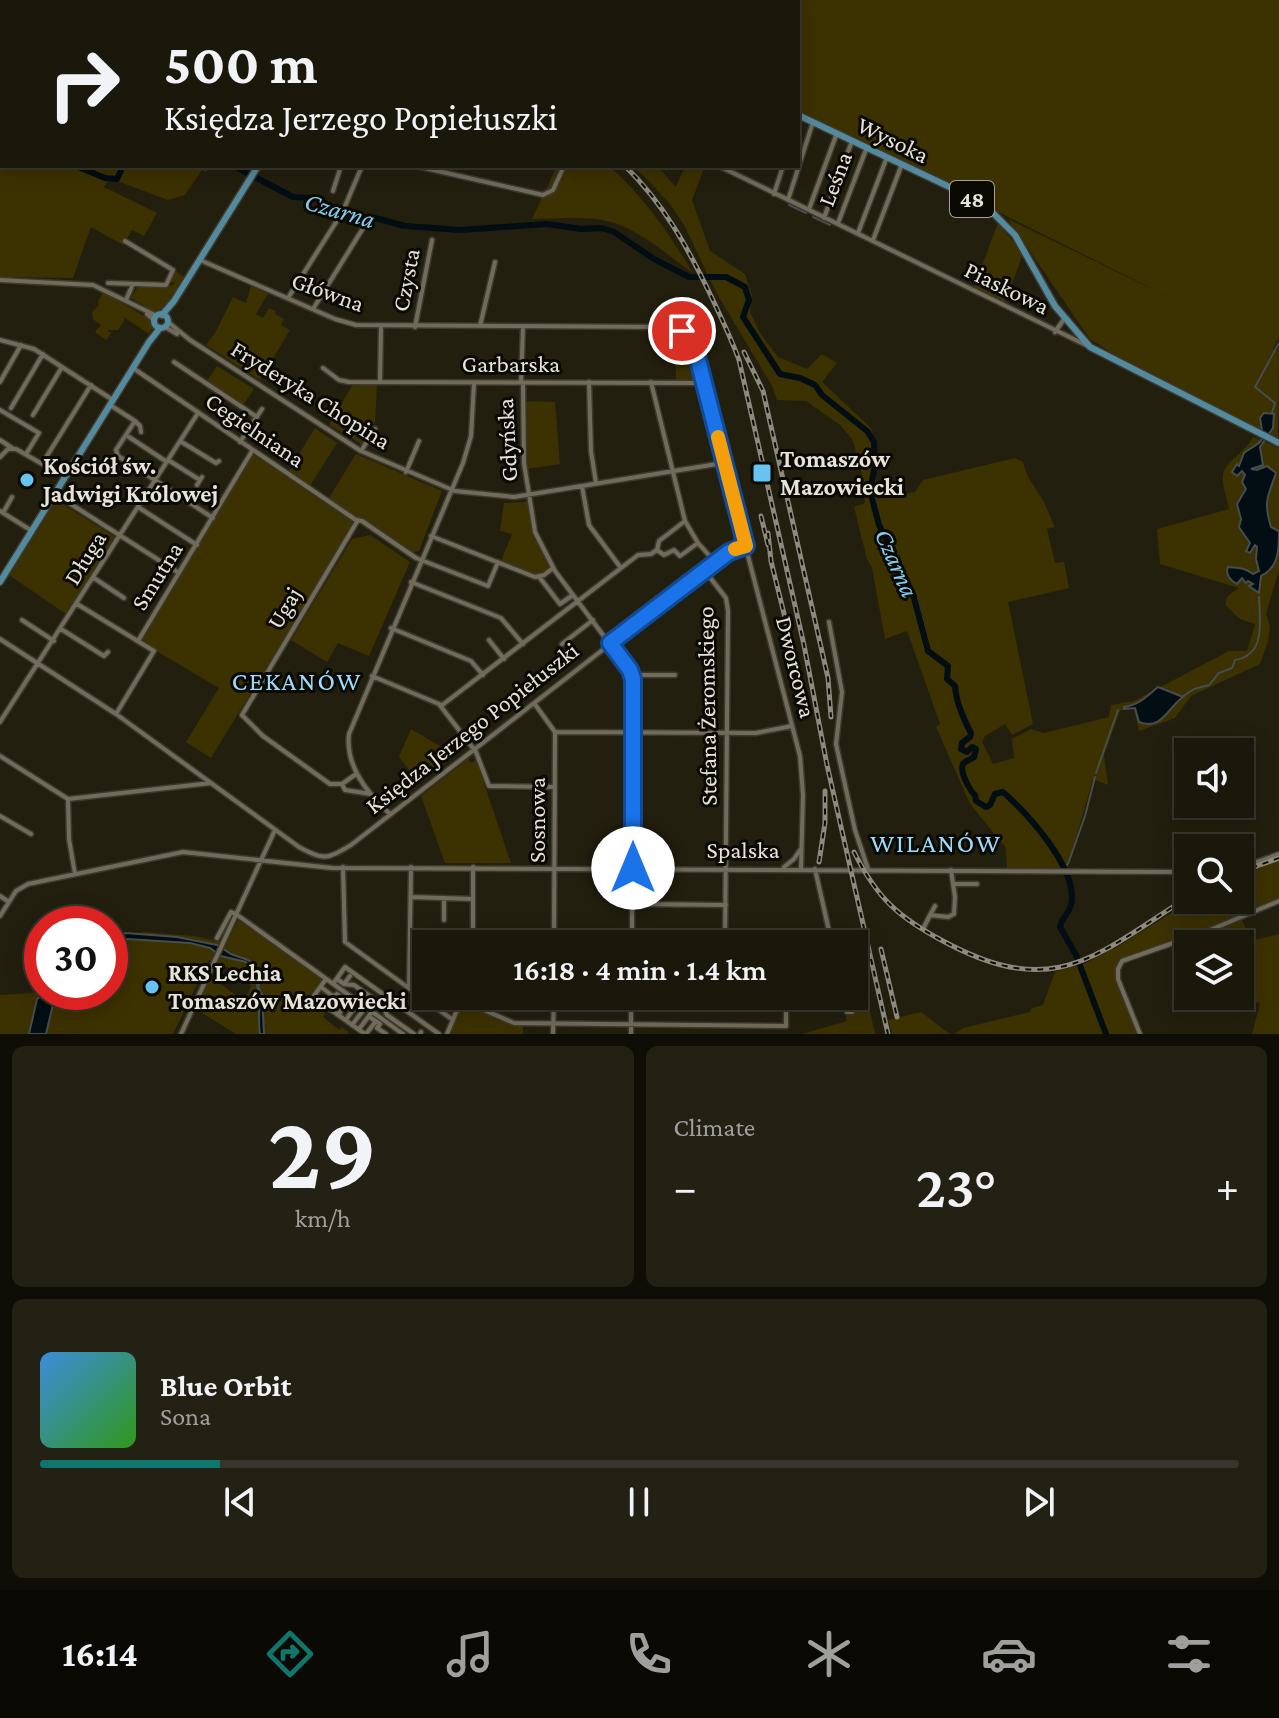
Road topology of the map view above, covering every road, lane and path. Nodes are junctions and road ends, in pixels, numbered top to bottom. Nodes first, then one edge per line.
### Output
1 (800, 116) edge
2 (813, 122) junction
3 (837, 133) junction
4 (853, 140) junction
5 (867, 147) junction
6 (887, 157) junction
7 (800, 163) edge
8 (902, 164) junction
9 (340, 168) edge
10 (361, 168) edge
11 (425, 168) edge
12 (563, 168) edge
13 (723, 168) edge
14 (782, 168) edge
15 (798, 168) edge
16 (256, 169) edge
17 (333, 191) dead end
18 (774, 194) junction
19 (788, 200) junction
20 (808, 210) junction
21 (343, 211) dead end
22 (824, 218) junction
23 (338, 219) dead end
24 (837, 224) junction
25 (365, 225) dead end
26 (857, 234) junction
27 (432, 240) dead end
28 (125, 241) dead end
29 (872, 241) junction
30 (201, 258) junction
31 (495, 262) dead end
32 (0, 280) edge
33 (108, 283) dead end
34 (133, 284) junction
35 (288, 298) junction
36 (125, 300) junction
37 (313, 309) junction
38 (1064, 319) junction
39 (161, 322) junction
40 (381, 326) junction
41 (480, 326) junction
42 (415, 327) junction
43 (523, 327) junction
44 (676, 329) joint
45 (1055, 332) junction
46 (0, 340) edge
47 (21, 345) junction
48 (1090, 347) junction
49 (43, 354) junction
50 (174, 362) dead end
51 (62, 367) junction
52 (133, 368) junction
53 (323, 368) dead end
54 (0, 382) edge
55 (380, 382) junction
56 (589, 382) junction
57 (651, 382) junction
58 (474, 383) junction
59 (522, 383) junction
60 (704, 383) junction
61 (91, 385) junction
62 (111, 402) junction
63 (11, 408) dead end
64 (262, 409) dead end
65 (0, 410) edge
66 (198, 413) junction
67 (33, 415) dead end
68 (257, 417) junction
69 (135, 421) junction
70 (375, 429) dead end
71 (141, 432) dead end
72 (129, 437) dead end
73 (3, 441) edge
74 (180, 441) junction
75 (419, 441) dead end
76 (240, 442) junction
77 (1279, 443) edge
78 (12, 448) junction
79 (253, 450) junction
80 (5, 451) junction
81 (361, 451) junction
82 (26, 454) junction
83 (0, 457) edge
84 (168, 461) junction
85 (219, 461) dead end
86 (719, 462) junction
87 (42, 464) junction
88 (406, 472) junction
89 (673, 472) junction
90 (65, 477) junction
91 (155, 481) junction
92 (200, 481) dead end
93 (596, 484) junction
94 (582, 486) junction
95 (451, 489) junction
96 (55, 494) junction
97 (528, 495) junction
98 (12, 497) dead end
99 (138, 507) junction
100 (1, 512) edge
101 (213, 518) junction
102 (358, 520) junction
103 (685, 521) junction
104 (741, 527) junction
105 (32, 531) junction
106 (120, 536) junction
107 (430, 536) junction
108 (698, 543) junction
109 (736, 544) junction
110 (197, 545) junction
111 (746, 545) junction
112 (657, 550) junction
113 (729, 552) junction
114 (420, 559) junction
115 (498, 562) junction
116 (715, 562) junction
117 (553, 568) junction
118 (621, 568) junction
119 (705, 571) junction
120 (179, 573) junction
121 (94, 578) junction
122 (540, 578) junction
123 (0, 582) edge
124 (411, 582) junction
125 (573, 595) junction
126 (124, 598) dead end
127 (578, 601) junction
128 (77, 604) junction
129 (22, 620) dead end
130 (593, 620) junction
131 (829, 622) dead end
132 (391, 628) junction
133 (61, 629) junction
134 (0, 639) edge
135 (489, 640) dead end
136 (54, 641) junction
137 (138, 641) junction
138 (610, 643) junction
139 (523, 644) junction
140 (562, 644) dead end
141 (108, 652) dead end
142 (504, 659) junction
143 (39, 664) junction
144 (483, 675) junction
145 (633, 675) junction
146 (675, 675) dead end
147 (372, 676) junction
148 (534, 703) junction
149 (441, 706) junction
150 (116, 714) junction
151 (0, 722) edge
152 (792, 726) junction
153 (555, 732) junction
154 (634, 732) junction
155 (727, 732) junction
156 (473, 749) junction
157 (0, 756) edge
158 (356, 774) junction
159 (211, 783) junction
160 (342, 784) junction
161 (555, 787) junction
162 (372, 794) junction
163 (68, 799) junction
164 (0, 816) edge
165 (388, 816) junction
166 (275, 830) junction
167 (31, 834) dead end
168 (802, 844) junction
169 (299, 847) junction
170 (801, 853) junction
171 (1279, 854) edge
172 (261, 860) junction
173 (328, 861) junction
174 (1254, 863) edge
175 (320, 864) junction
176 (343, 867) junction
177 (411, 867) junction
178 (473, 867) junction
179 (554, 868) junction
180 (633, 868) junction
181 (726, 868) junction
182 (779, 869) junction
183 (801, 869) junction
184 (815, 869) junction
185 (868, 869) junction
186 (951, 870) junction
187 (1174, 872) edge
188 (75, 874) junction
189 (953, 884) junction
190 (977, 884) dead end
191 (0, 896) edge
192 (411, 897) junction
193 (444, 898) junction
194 (473, 899) junction
195 (1279, 901) edge
196 (9, 902) junction
197 (632, 904) junction
198 (726, 905) junction
199 (935, 906) dead end
200 (236, 914) junction
201 (930, 915) junction
202 (0, 916) edge
203 (444, 920) dead end
204 (924, 927) dead end
205 (473, 930) edge
206 (554, 930) edge
207 (632, 930) edge
208 (725, 930) edge
209 (829, 930) edge
210 (217, 938) dead end
211 (350, 976) dead end
212 (357, 976) junction
213 (326, 979) junction
214 (335, 981) junction
215 (344, 984) junction
216 (351, 984) junction
217 (321, 987) junction
218 (374, 988) junction
219 (409, 989) junction
220 (368, 995) junction
221 (343, 996) junction
222 (390, 999) junction
223 (358, 1007) junction
224 (384, 1007) junction
225 (331, 1010) junction
226 (457, 1010) edge
227 (487, 1010) edge
228 (554, 1010) edge
229 (631, 1010) edge
230 (786, 1010) edge
231 (410, 1014) junction
232 (338, 1015) junction
233 (374, 1018) junction
234 (346, 1020) junction
235 (453, 1020) junction
236 (554, 1023) junction
237 (631, 1024) junction
238 (352, 1025) junction
239 (359, 1030) junction
240 (400, 1031) edge
241 (181, 1034) edge
242 (366, 1034) edge
243 (386, 1034) edge
244 (414, 1034) edge
245 (439, 1034) edge
246 (447, 1034) edge
247 (553, 1034) edge
248 (631, 1034) edge
249 (1140, 1034) edge

1 - 2 main road, Wysoka / 48
2 - 3 main road, Wysoka / 48
2 - 7 street
3 - 4 main road, Wysoka / 48
3 - 20 street
4 - 5 main road, Wysoka / 48
4 - 22 street
5 - 6 main road, Wysoka / 48
5 - 24 street, Leśna
6 - 8 main road, Wysoka / 48
6 - 26 street
8 - 29 street
8 - 38 main road, Wysoka / 48
9 - 17 street
10 - 21 street
11 - 12 street
13 - 18 street, Piaskowa
14 - 18 street
15 - 19 street
16 - 30 main road
18 - 19 street, Piaskowa
19 - 20 street, Piaskowa
20 - 22 street, Piaskowa
22 - 24 street, Piaskowa
23 - 35 street
24 - 26 street, Piaskowa
25 - 37 street
26 - 29 street, Piaskowa
27 - 42 street, Czysta
28 - 34 street
29 - 45 street, Piaskowa
30 - 35 street, Główna
30 - 39 main road
31 - 41 street
32 - 36 street, Fryderyka Chopina
33 - 34 street
34 - 36 street
35 - 37 street, Główna
36 - 39 street, Fryderyka Chopina
37 - 40 street, Główna
38 - 45 street
38 - 48 main road, Wysoka / 48
39 - 52 main road
39 - 81 street, Fryderyka Chopina
40 - 42 street, Główna
40 - 55 street
41 - 42 street, Główna
41 - 43 street, Główna
43 - 44 street, Główna
43 - 59 street, Gdyńska
44 - 60 street, Dworcowa
45 - 48 street, Piaskowa
46 - 47 street
47 - 49 street
47 - 54 street
48 - 77 main road, Piaskowa / 48
49 - 51 street
49 - 63 street
50 - 68 street
51 - 61 street
51 - 67 street
52 - 62 main road
52 - 66 street, Cegielniana
53 - 55 street, Garbarska
55 - 58 street, Garbarska
56 - 57 street, Garbarska
56 - 59 street, Garbarska
56 - 93 street
57 - 60 street, Garbarska
57 - 89 street
58 - 59 street, Garbarska
58 - 95 street
59 - 97 street, Gdyńska
60 - 86 street, Dworcowa
61 - 62 street
61 - 87 street
62 - 69 street
62 - 90 main road
64 - 68 street
65 - 82 street
66 - 74 street, Długa
66 - 76 street, Cegielniana
68 - 76 street
69 - 71 street
69 - 91 street
70 - 81 street
72 - 84 street
73 - 78 street
73 - 80 street
74 - 84 street, Długa
74 - 85 street
75 - 88 street
76 - 79 street, Cegielniana
78 - 80 street
78 - 82 street
79 - 101 street, Smutna
79 - 102 street, Cegielniana
80 - 83 street
81 - 88 street, Fryderyka Chopina
82 - 87 street
84 - 91 street, Długa
84 - 92 street
86 - 89 street, Fryderyka Chopina
86 - 104 street, Dworcowa
87 - 90 street
88 - 95 street, Fryderyka Chopina
89 - 93 street, Fryderyka Chopina
89 - 103 street
90 - 96 main road
91 - 99 street, Długa
91 - 101 street
93 - 94 street, Fryderyka Chopina
94 - 97 street, Fryderyka Chopina
94 - 118 street
95 - 97 street, Fryderyka Chopina
95 - 107 street
96 - 105 main road
96 - 106 street
97 - 117 street, Gdyńska
98 - 100 street
99 - 106 street, Długa
99 - 110 street
100 - 105 street
101 - 110 street, Smutna
102 - 114 street, Cegielniana
102 - 160 street, Ugaj
103 - 108 street
103 - 112 street
104 - 109 street, Księdza Jerzego Popiełuszki
104 - 111 street, Dworcowa
105 - 123 main road
106 - 120 street
106 - 121 street, Długa
107 - 114 street
107 - 115 street
108 - 112 street
108 - 116 street
109 - 111 street
109 - 113 street, Księdza Jerzego Popiełuszki
110 - 120 street, Smutna
111 - 113 street, Księdza Jerzego Popiełuszki
111 - 152 street, Dworcowa
112 - 118 street
113 - 116 street, Księdza Jerzego Popiełuszki
114 - 115 street, Cegielniana
114 - 124 street
115 - 122 street
116 - 119 street, Księdza Jerzego Popiełuszki
117 - 122 street
117 - 125 street, Gdyńska
118 - 127 street
119 - 138 street, Księdza Jerzego Popiełuszki
119 - 155 street, Stefana Żeromskiego
120 - 137 street, Smutna
121 - 126 street
121 - 128 street, Długa
122 - 125 street
124 - 132 street
124 - 139 street
125 - 127 street, Gdyńska
127 - 130 street, Gdyńska
127 - 139 street
128 - 133 street, Długa
128 - 137 street
129 - 136 street
130 - 138 street, Gdyńska
130 - 140 street
131 - 185 street
132 - 144 street
132 - 147 street
133 - 136 street, Długa
133 - 141 street
134 - 143 street
135 - 142 street
136 - 143 street, Długa
137 - 150 street, Smutna
138 - 145 street, Gdyńska
138 - 148 street, Księdza Jerzego Popiełuszki
139 - 142 street
142 - 144 street
143 - 150 street
143 - 151 street, Długa
144 - 149 street
145 - 146 street
145 - 154 street
147 - 149 street
147 - 158 street
148 - 153 street
148 - 156 street, Księdza Jerzego Popiełuszki
149 - 156 street
150 - 159 street
152 - 155 street
152 - 168 street, Dworcowa
153 - 154 street
153 - 161 street, Sosnowa
154 - 155 street
154 - 180 street
155 - 181 street, Stefana Żeromskiego
156 - 161 street
156 - 165 street, Księdza Jerzego Popiełuszki
157 - 163 street
158 - 160 street
158 - 162 street
159 - 163 street
159 - 166 street
160 - 162 street
161 - 179 street, Sosnowa
162 - 165 street
163 - 188 street
164 - 167 street
165 - 173 street, Księdza Jerzego Popiełuszki
166 - 169 street
166 - 172 street
168 - 170 street, Dworcowa
168 - 182 street
169 - 173 street
169 - 175 street
170 - 183 street, Dworcowa
170 - 184 street
171 - 174 street
172 - 175 street
172 - 188 street
172 - 200 street
173 - 175 street
173 - 175 street, Księdza Jerzego Popiełuszki
173 - 176 street, Spalska
176 - 177 street, Spalska
176 - 219 street
177 - 178 street, Spalska
177 - 192 street
178 - 179 street, Spalska
178 - 194 street
179 - 180 street, Spalska
179 - 206 street, Sosnowa
180 - 181 street, Spalska
180 - 197 street
181 - 182 street, Spalska
181 - 198 street, Stefana Żeromskiego
182 - 183 street, Spalska
183 - 184 street, Spalska
184 - 185 street, Spalska
184 - 209 street
185 - 186 street, Spalska
186 - 187 street, Spalska
186 - 189 street
188 - 196 street
189 - 190 street
189 - 201 street
191 - 196 street
192 - 193 street
192 - 219 street
193 - 194 street
193 - 203 street
194 - 205 street
195 - 249 street
196 - 202 street
197 - 198 street
197 - 207 street
198 - 208 street, Stefana Żeromskiego
199 - 201 street
200 - 210 street
200 - 213 street
200 - 241 street
201 - 204 street
211 - 215 street
212 - 214 street
212 - 216 street
212 - 218 street
213 - 214 street
213 - 217 street
214 - 215 street
214 - 221 street
215 - 216 street
216 - 220 street
217 - 221 street
217 - 225 street
218 - 220 street
218 - 222 street
219 - 235 street
220 - 224 street
221 - 223 street
221 - 223 street
221 - 225 street
221 - 232 street
222 - 224 street
222 - 231 street
223 - 233 street
223 - 233 street
223 - 234 street
223 - 238 street
224 - 240 street
225 - 232 street
226 - 235 street
227 - 236 street
228 - 236 street
229 - 237 street
230 - 237 street
231 - 240 street
231 - 245 street
232 - 234 street
233 - 239 street
233 - 240 street
233 - 242 street
233 - 243 street
234 - 238 street
235 - 246 street
236 - 237 street
236 - 247 street
237 - 248 street
238 - 239 street
239 - 242 street
240 - 244 street

